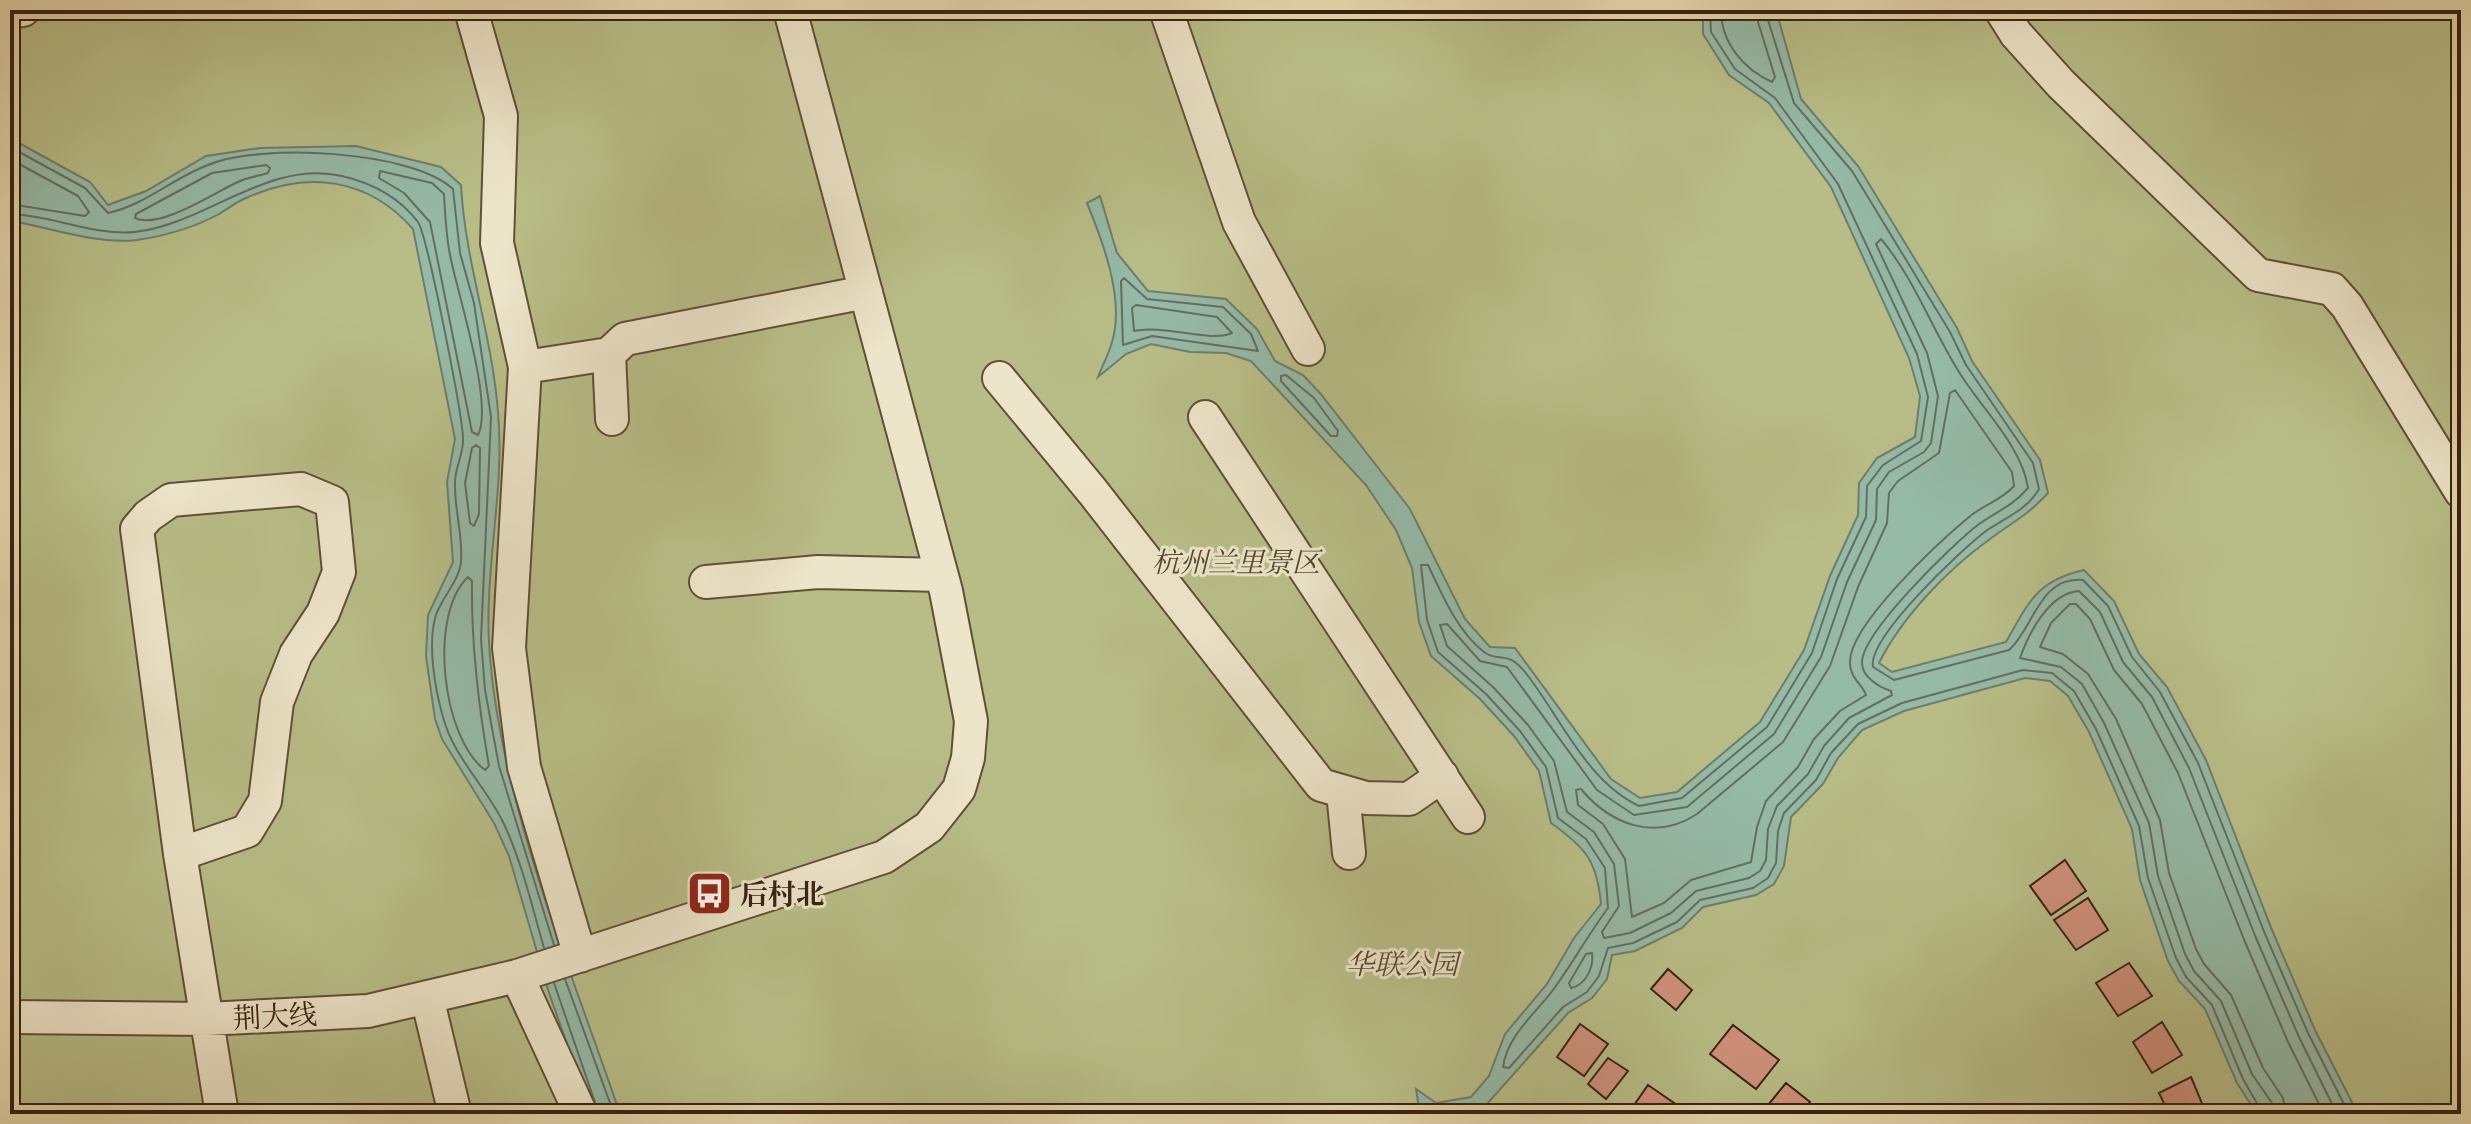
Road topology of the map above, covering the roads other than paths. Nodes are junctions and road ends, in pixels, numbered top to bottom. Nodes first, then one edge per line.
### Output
1 (23, 10) edge
2 (471, 10) edge
3 (790, 10) edge
4 (1166, 10) edge
5 (2001, 10) edge
6 (10, 12) edge
7 (866, 292) junction
8 (1308, 349) dead end
9 (609, 354) junction
10 (525, 367) junction
11 (999, 378) dead end
12 (1205, 417) dead end
13 (612, 419) dead end
14 (2461, 492) edge
15 (941, 575) junction
16 (706, 582) dead end
17 (1442, 776) junction
18 (1343, 792) junction
19 (1468, 817) dead end
20 (1349, 853) dead end
21 (180, 854) junction
22 (580, 956) junction
23 (526, 974) junction
24 (427, 997) junction
25 (10, 1017) edge
26 (206, 1019) junction
27 (222, 1114) edge
28 (455, 1114) edge
29 (581, 1114) edge

1 - 6 street
2 - 10 street
3 - 7 street, 荆大线
4 - 8 street
5 - 14 street
7 - 9 street
7 - 15 street, 荆大线
9 - 10 street
9 - 13 street
10 - 22 street
11 - 18 street
12 - 17 street
15 - 16 street
15 - 22 street, 荆大线
17 - 18 street
17 - 19 street
18 - 20 street
21 - 21 street
21 - 26 street
22 - 23 street, 荆大线
23 - 24 street, 荆大线
23 - 29 street
24 - 26 street, 荆大线
24 - 28 street
25 - 26 street, 荆大线
26 - 27 street

